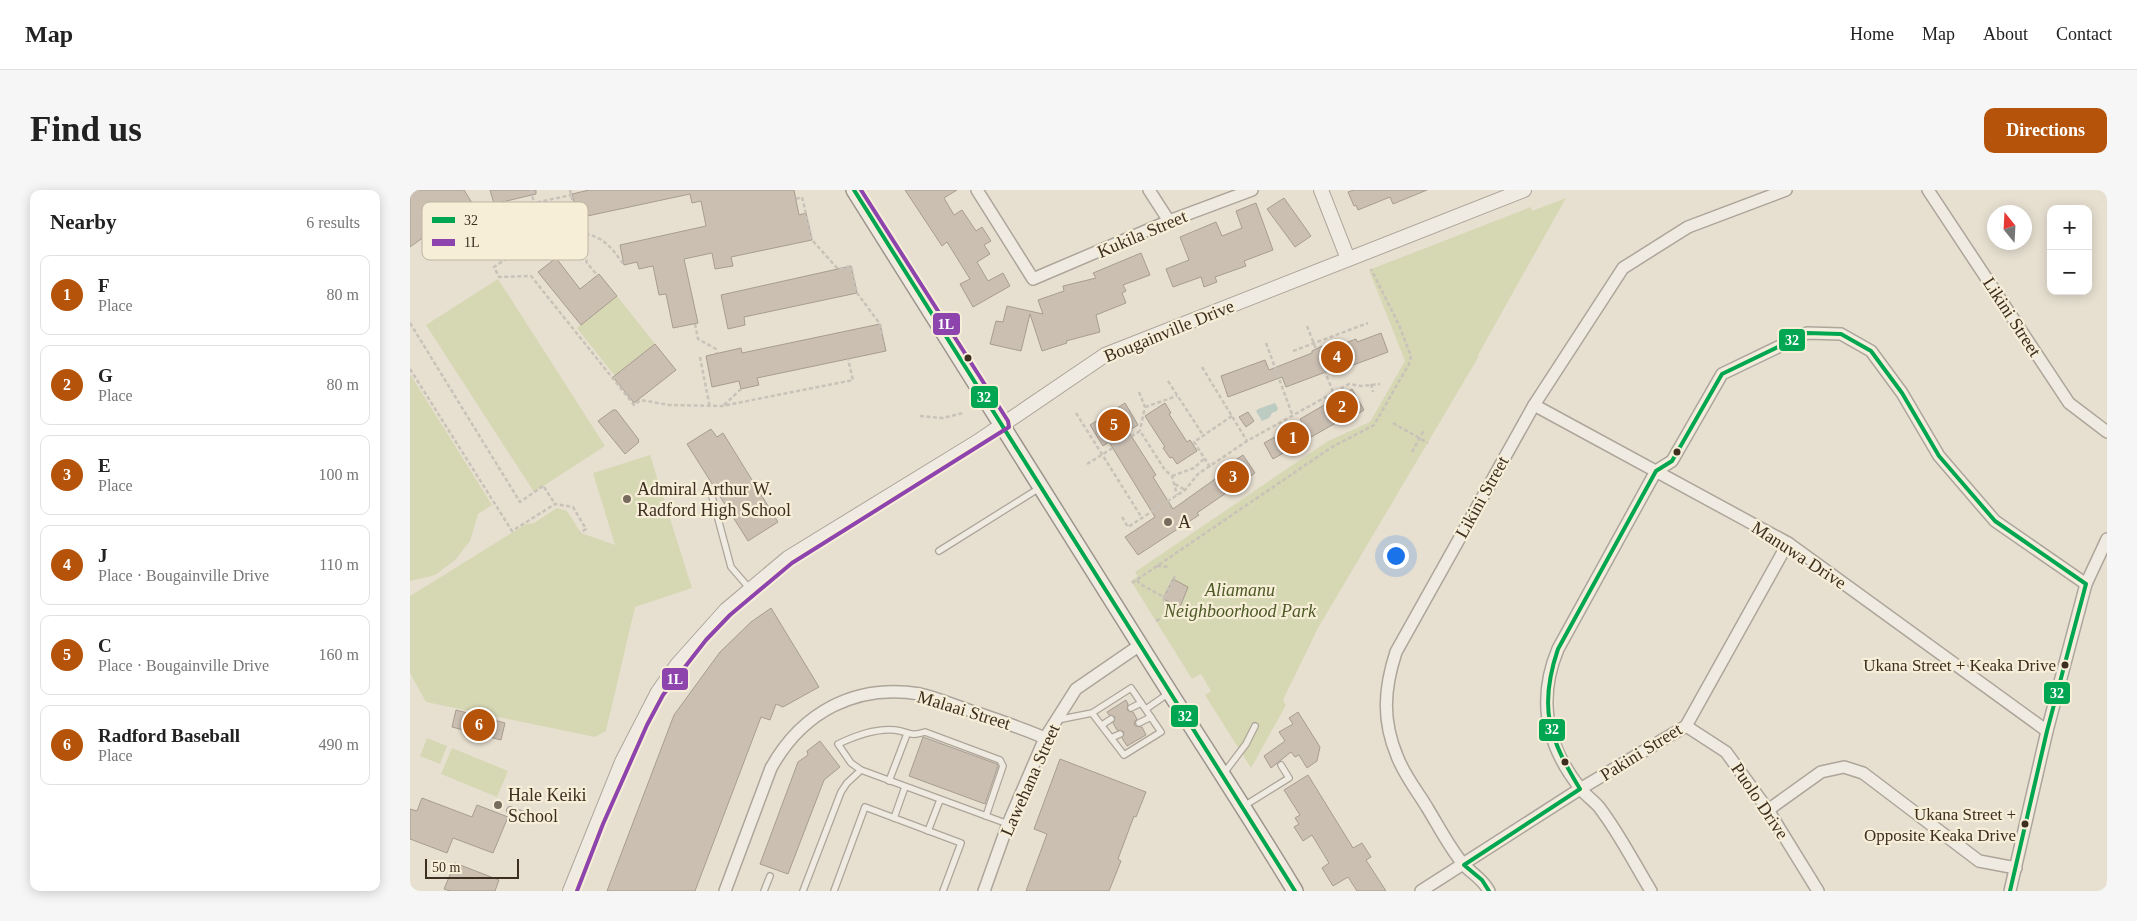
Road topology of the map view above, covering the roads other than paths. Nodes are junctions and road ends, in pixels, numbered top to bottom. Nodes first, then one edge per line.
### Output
1 (854, 190) edge
2 (977, 190) edge
3 (1150, 190) edge
4 (1252, 190) edge
5 (1321, 190) edge
6 (1524, 190) edge
7 (1786, 190) edge
8 (1928, 190) edge
9 (1169, 221) junction
10 (1348, 259) junction
11 (1534, 405) junction
12 (1003, 424) junction
13 (2107, 432) edge
14 (1656, 471) junction
15 (1041, 487) junction
16 (710, 489) dead end
17 (2107, 539) edge
18 (1788, 543) junction
19 (939, 551) dead end
20 (2086, 584) junction
21 (750, 589) junction
22 (1140, 646) junction
23 (1170, 692) junction
24 (1141, 703) junction
25 (1131, 708) dead end
26 (1146, 709) junction
27 (1092, 713) junction
28 (1151, 717) junction
29 (1111, 719) dead end
30 (1057, 720) junction
31 (1139, 723) dead end
32 (1102, 725) junction
33 (1255, 726) dead end
34 (1686, 726) junction
35 (2047, 731) junction
36 (907, 734) junction
37 (1120, 734) dead end
38 (1045, 738) junction
39 (1111, 738) junction
40 (1281, 765) dead end
41 (861, 770) junction
42 (1223, 775) junction
43 (889, 781) junction
44 (905, 787) junction
45 (1580, 789) junction
46 (940, 800) junction
47 (1244, 806) junction
48 (510, 810) dead end
49 (1768, 810) junction
50 (986, 816) junction
51 (532, 818) dead end
52 (894, 818) junction
53 (1008, 824) junction
54 (928, 831) junction
55 (1464, 865) junction
56 (2016, 868) junction
57 (770, 876) dead end
58 (570, 891) edge
59 (725, 891) edge
60 (764, 891) edge
61 (803, 891) edge
62 (834, 891) edge
63 (943, 891) edge
64 (984, 891) edge
65 (1295, 891) edge
66 (1421, 891) edge
67 (1490, 891) edge
68 (1651, 891) edge
69 (1818, 891) edge
70 (2010, 891) edge

1 - 12 main road
2 - 9 street, Kukila Street
3 - 9 street
4 - 9 street, Kukila Street
5 - 10 street
6 - 10 street, Bougainville Drive
7 - 11 street, Likini Street
8 - 13 street, Likini Street
10 - 12 street, Bougainville Drive
11 - 14 street, Manuwa Drive
11 - 55 street, Likini Street
12 - 15 main road
12 - 21 street, Bougainville Drive
14 - 18 street, Manuwa Drive
14 - 20 street
14 - 45 street
15 - 19 lane
15 - 22 main road
16 - 21 lane
17 - 20 street
18 - 34 street, Pakini Street
18 - 35 street, Manuwa Drive
20 - 35 street
21 - 58 street, Bougainville Drive
22 - 23 main road
22 - 30 street, Lawehana Street
23 - 26 lane
23 - 42 main road
24 - 25 lane
24 - 26 lane
24 - 27 lane
26 - 28 lane
27 - 30 lane
27 - 32 lane
28 - 31 lane
28 - 39 lane
29 - 32 lane
30 - 38 street, Lawehana Street
32 - 39 lane
33 - 42 lane
34 - 45 street, Pakini Street
34 - 49 street, Puolo Drive
35 - 56 street
36 - 41 lane
36 - 43 lane
36 - 50 lane
37 - 39 lane
38 - 53 street, Lawehana Street
38 - 59 street, Malaai Street
40 - 47 lane
41 - 43 lane
41 - 61 lane
42 - 47 main road
43 - 44 lane
44 - 46 lane
44 - 52 lane
45 - 55 street, Pakini Street
45 - 68 street
46 - 50 lane
46 - 54 lane
47 - 65 main road
48 - 51 lane
49 - 56 street
49 - 69 street, Puolo Drive
50 - 53 lane
52 - 54 lane
52 - 62 lane
53 - 64 street, Lawehana Street
54 - 63 lane
55 - 66 street, Pakini Street
55 - 67 street, Likini Street
56 - 70 street
57 - 60 lane

